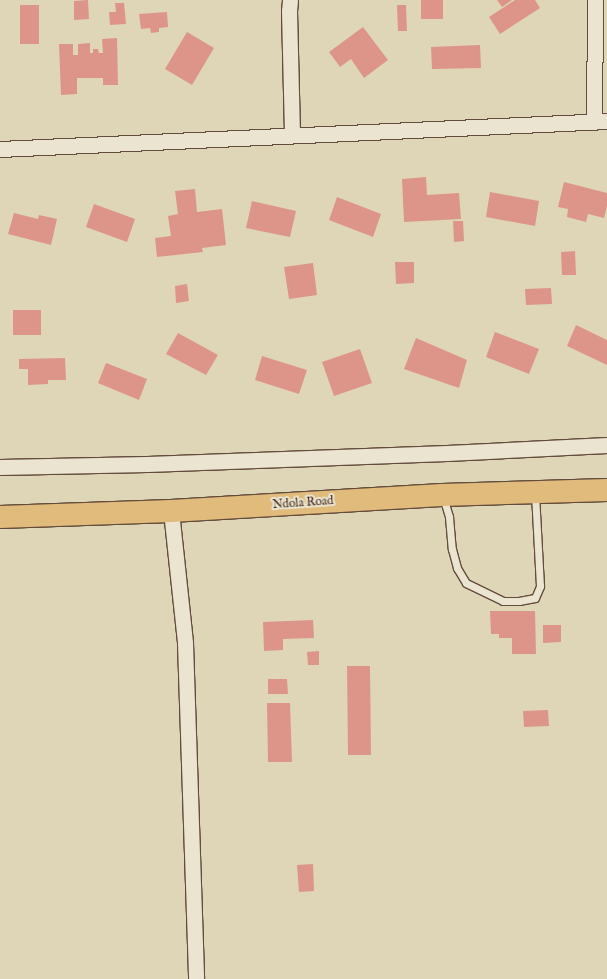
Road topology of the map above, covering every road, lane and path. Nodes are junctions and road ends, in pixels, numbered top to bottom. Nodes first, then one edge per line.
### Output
1 (290, 0) edge
2 (595, 0) edge
3 (600, 121) edge
4 (292, 135) junction
5 (0, 149) edge
6 (607, 445) edge
7 (0, 467) edge
8 (607, 490) edge
9 (535, 491) junction
10 (442, 495) junction
11 (171, 511) junction
12 (0, 517) edge
13 (196, 979) edge

1 - 4 street
2 - 3 street
3 - 4 street
4 - 5 street
6 - 7 street
8 - 9 main road, Ndola Road
9 - 10 main road, Ndola Road
9 - 10 lane
10 - 11 main road, Ndola Road
11 - 12 main road, Ndola Road
11 - 13 street

